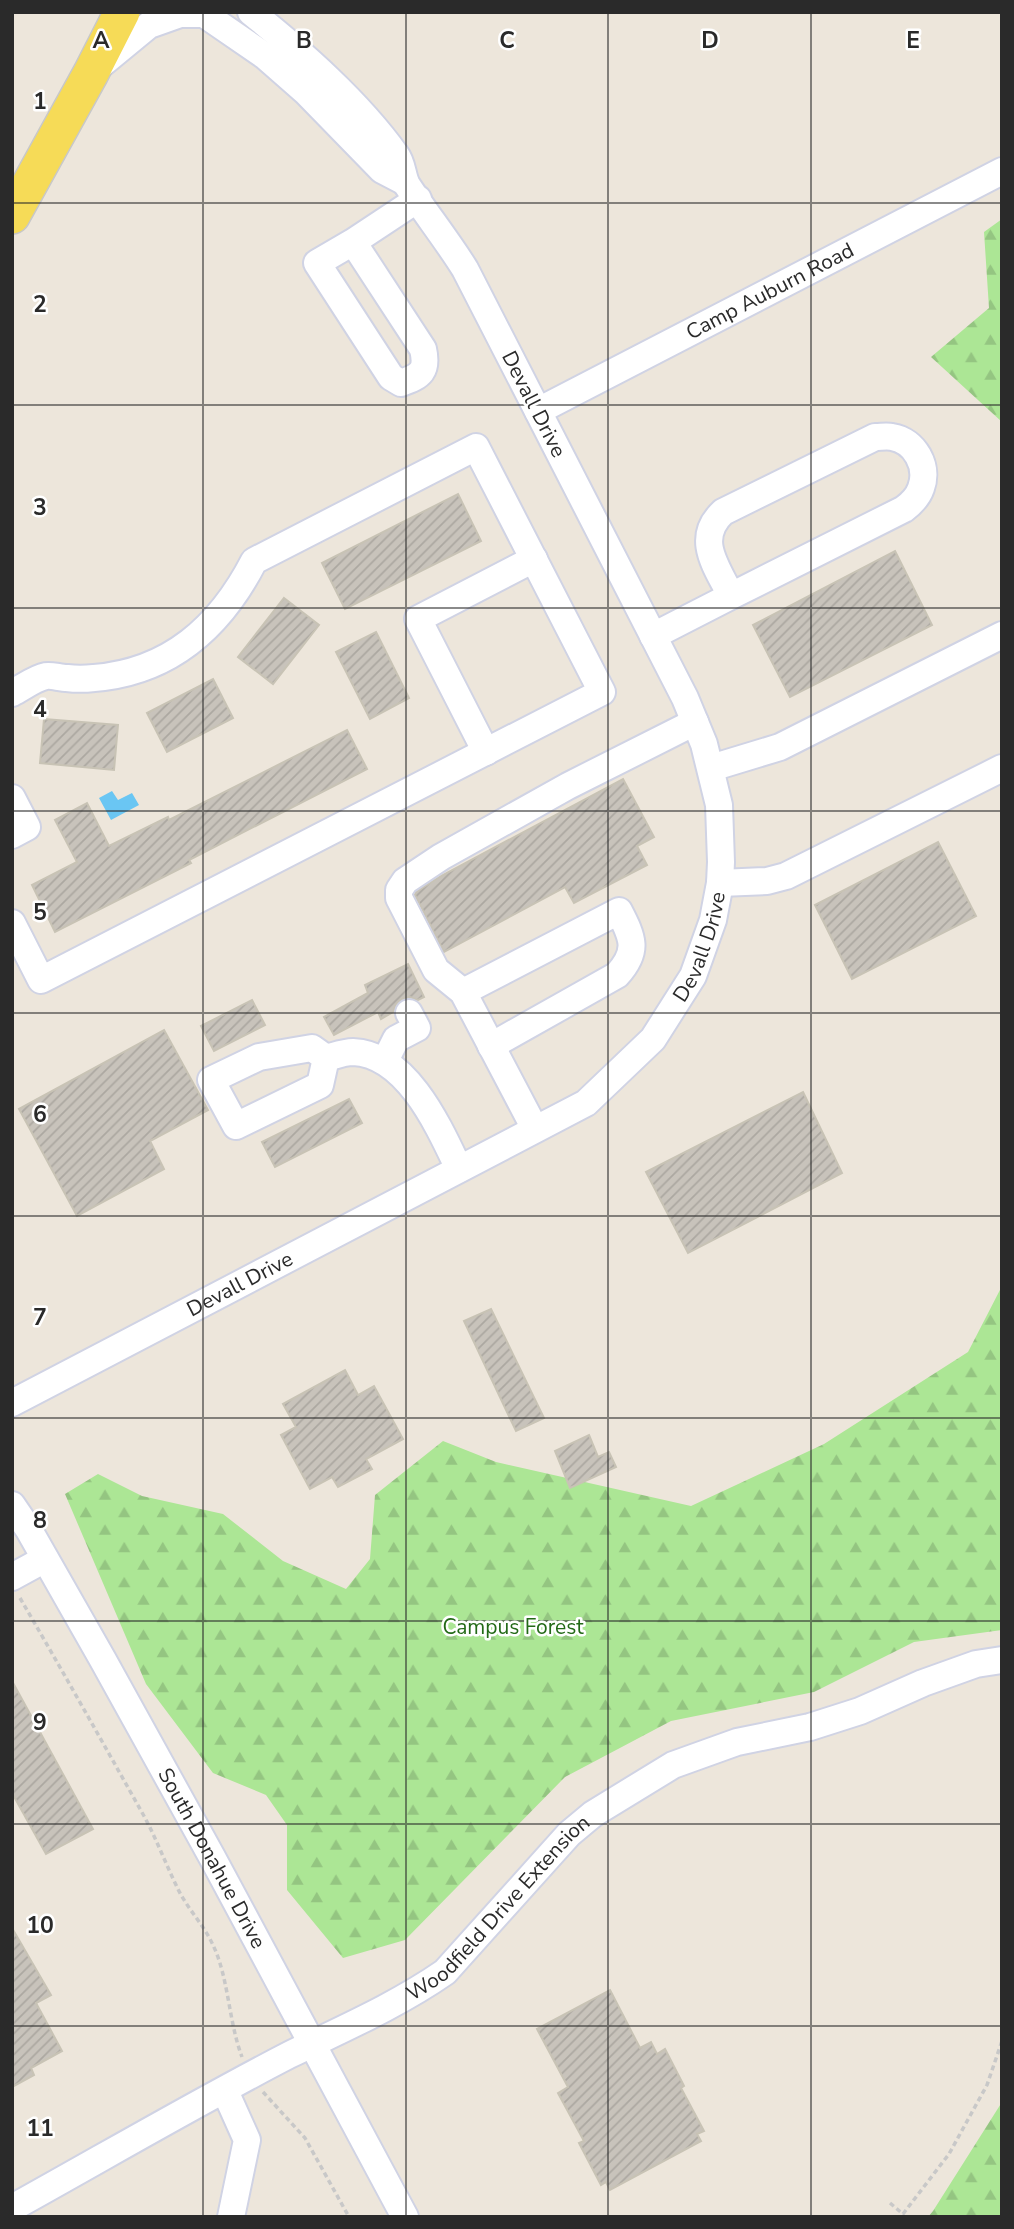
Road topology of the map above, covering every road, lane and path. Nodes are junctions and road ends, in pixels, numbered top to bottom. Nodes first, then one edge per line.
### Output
1 (122, 12) edge
2 (251, 12) edge
3 (203, 13) edge
4 (91, 73) junction
5 (1002, 171) edge
6 (412, 191) junction
7 (12, 216) edge
8 (353, 242) junction
9 (538, 411) junction
10 (534, 559) junction
11 (731, 596) junction
12 (1002, 635) edge
13 (653, 636) junction
14 (12, 693) edge
15 (695, 722) junction
16 (486, 752) junction
17 (711, 768) junction
18 (1002, 768) edge
19 (12, 798) edge
20 (12, 835) edge
21 (720, 883) junction
22 (12, 923) edge
23 (463, 992) junction
24 (409, 1013) dead end
25 (491, 1046) junction
26 (326, 1058) dead end
27 (386, 1061) junction
28 (535, 1129) junction
29 (459, 1169) junction
30 (12, 1403) edge
31 (12, 1505) edge
32 (45, 1559) junction
33 (15, 1586) edge
34 (1002, 1660) edge
35 (1002, 2042) edge
36 (312, 2045) junction
37 (246, 2065) dead end
38 (258, 2087) dead end
39 (225, 2091) junction
40 (890, 2203) dead end
41 (12, 2208) edge
42 (232, 2217) edge
43 (349, 2217) edge
44 (405, 2217) edge

1 - 4 main road
2 - 6 street
3 - 4 street
3 - 6 street
4 - 7 main road
5 - 9 street, Camp Auburn Road
6 - 8 street
6 - 9 street, Devall Drive
8 - 8 street
9 - 13 street, Devall Drive
10 - 14 street
10 - 16 street
10 - 16 street
11 - 11 street
11 - 13 street
12 - 17 street
13 - 15 street, Devall Drive
15 - 17 street, Devall Drive
15 - 23 street
16 - 22 street
17 - 21 street, Devall Drive
18 - 21 street
19 - 20 street
21 - 28 street, Devall Drive
23 - 25 street
23 - 25 street
24 - 27 street
25 - 28 street
26 - 27 street
27 - 29 street
28 - 29 street, Devall Drive
29 - 30 street, Devall Drive
31 - 32 street, South Donahue Drive
32 - 33 street
32 - 36 street, South Donahue Drive
33 - 37 path
34 - 36 street, Woodfield Drive Extension
35 - 40 path
36 - 39 street, Woodfield Drive Extension
36 - 44 street, South Donahue Drive
38 - 43 path
39 - 41 street, Woodfield Drive Extension
39 - 42 street

